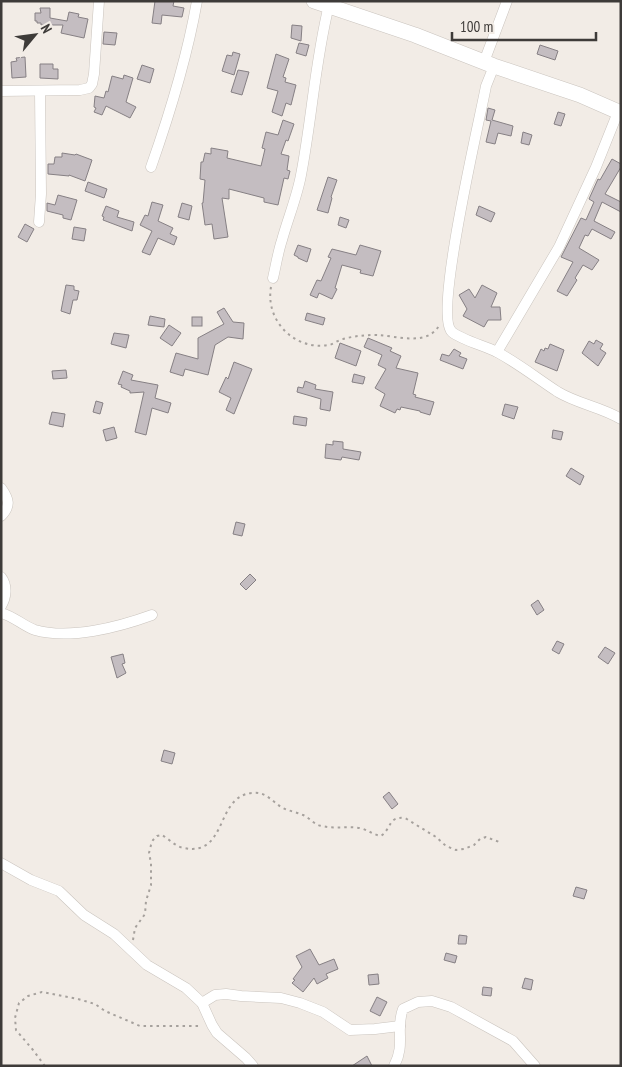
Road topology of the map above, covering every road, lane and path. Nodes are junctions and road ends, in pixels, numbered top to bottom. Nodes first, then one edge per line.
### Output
1 (100, 1) edge
2 (197, 1) edge
3 (314, 1) edge
4 (507, 1) edge
5 (329, 5) junction
6 (489, 64) junction
7 (1, 91) edge
8 (40, 91) junction
9 (619, 112) edge
10 (152, 167) dead end
11 (39, 222) dead end
12 (273, 278) joint
13 (446, 310) junction
14 (497, 352) junction
15 (621, 419) edge
16 (1, 488) edge
17 (1, 516) edge
18 (1, 578) edge
19 (1, 606) edge
20 (1, 613) edge
21 (152, 615) dead end
22 (502, 843) dead end
23 (1, 863) edge
24 (130, 949) junction
25 (202, 1003) junction
26 (212, 1025) junction
27 (400, 1026) junction
28 (44, 1066) edge
29 (253, 1066) edge
30 (394, 1066) edge
31 (535, 1066) edge

1 - 8 street
2 - 10 street
3 - 5 main road
4 - 6 street
5 - 6 main road
5 - 12 street
6 - 9 main road
6 - 13 street
7 - 8 street
8 - 11 street
9 - 14 street
12 - 13 path
13 - 14 street
14 - 15 street
16 - 17 street
18 - 19 street
20 - 21 street
22 - 24 path
23 - 24 street
24 - 25 street
25 - 26 street
25 - 27 street
26 - 28 path
26 - 29 street
27 - 30 street
27 - 31 street

